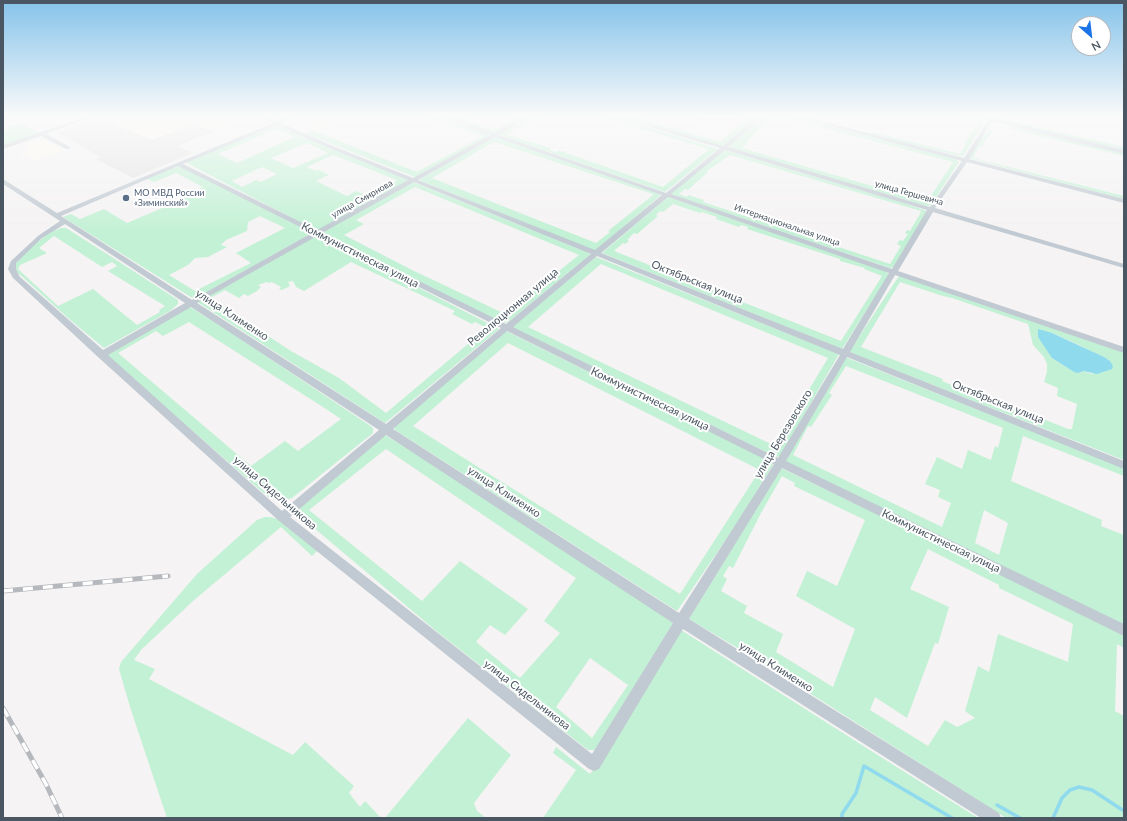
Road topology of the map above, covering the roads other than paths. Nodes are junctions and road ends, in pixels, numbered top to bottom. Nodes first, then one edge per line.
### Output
1 (199, 155) edge
2 (352, 155) edge
3 (458, 155) edge
4 (553, 155) edge
5 (715, 155) edge
6 (749, 155) edge
7 (948, 155) edge
8 (969, 155) edge
9 (966, 160) junction
10 (178, 164) junction
11 (414, 180) junction
12 (3, 181) edge
13 (667, 195) junction
14 (1124, 201) edge
15 (931, 209) junction
16 (60, 219) junction
17 (318, 233) junction
18 (596, 253) junction
19 (1124, 266) edge
20 (894, 272) junction
21 (191, 303) junction
22 (506, 328) junction
23 (1124, 350) edge
24 (845, 353) junction
25 (101, 355) junction
26 (384, 429) junction
27 (780, 463) junction
28 (1124, 465) edge
29 (282, 517) junction
30 (681, 621) junction
31 (1124, 630) edge
32 (594, 764) joint
33 (994, 818) edge

1 - 10 street
2 - 11 street, Октябрьская улица
3 - 11 street, улица Смирнова
4 - 13 street, Интернациональная улица
5 - 13 street, Революционная улица
6 - 15 street, улица Гершевича
7 - 9 street
8 - 9 street, улица Березовского
9 - 14 street
9 - 15 street, улица Березовского
10 - 16 street
10 - 17 street, Коммунистическая улица
11 - 17 street, улица Смирнова
11 - 18 street, Октябрьская улица
12 - 16 street, улица Клименко
13 - 18 street, Революционная улица
13 - 20 street, Интернациональная улица
15 - 19 street, улица Гершевича
15 - 20 street, улица Березовского
16 - 21 street, улица Клименко
16 - 25 street, улица Сидельникова
17 - 21 street, улица Смирнова
17 - 22 street, Коммунистическая улица
18 - 22 street, Революционная улица
18 - 24 street, Октябрьская улица
20 - 23 street, Интернациональная улица
20 - 24 street, улица Березовского
21 - 25 street, улица Смирнова
21 - 26 street, улица Клименко
22 - 26 street, Революционная улица
22 - 27 street, Коммунистическая улица
24 - 27 street, улица Березовского
24 - 28 street, Октябрьская улица
25 - 29 street, улица Сидельникова
26 - 29 street, Революционная улица
26 - 30 street, улица Клименко
27 - 30 street, улица Березовского
27 - 31 street, Коммунистическая улица
29 - 32 street, улица Сидельникова
30 - 32 street, улица Березовского
30 - 33 street, улица Клименко

